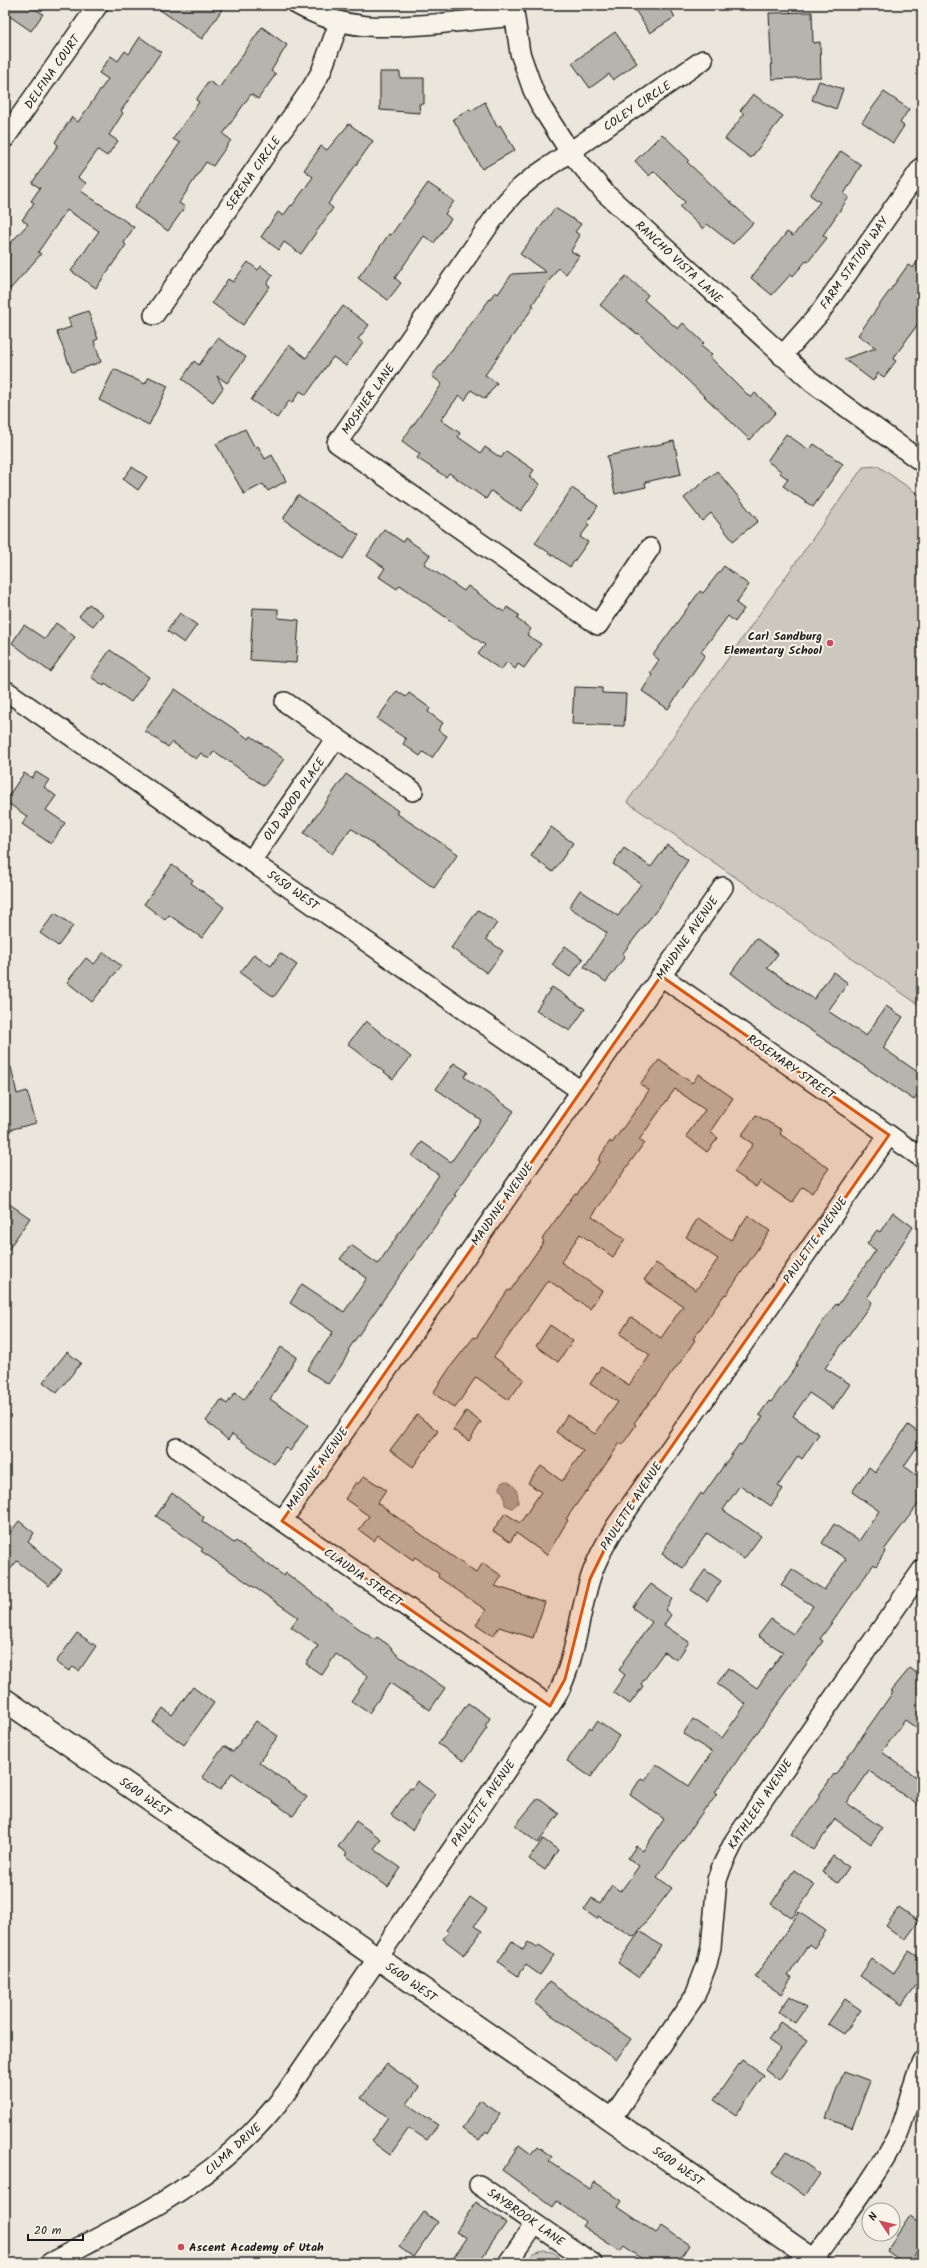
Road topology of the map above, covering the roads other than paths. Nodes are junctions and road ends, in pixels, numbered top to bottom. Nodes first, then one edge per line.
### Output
1 (98, 5) edge
2 (298, 5) edge
3 (514, 10) edge
4 (339, 23) junction
5 (703, 60) dead end
6 (5, 138) edge
7 (570, 152) junction
8 (922, 167) edge
9 (154, 316) dead end
10 (782, 356) junction
11 (922, 462) edge
12 (650, 548) dead end
13 (5, 690) edge
14 (286, 702) dead end
15 (336, 738) junction
16 (413, 790) dead end
17 (251, 861) junction
18 (723, 887) dead end
19 (661, 976) junction
20 (581, 1090) junction
21 (889, 1135) junction
22 (922, 1158) edge
23 (176, 1448) dead end
24 (282, 1520) junction
25 (922, 1570) edge
26 (5, 1700) edge
27 (550, 1706) junction
28 (377, 1958) junction
29 (922, 2061) edge
30 (611, 2119) junction
31 (479, 2185) dead end
32 (535, 2224) junction
33 (814, 2262) edge
34 (50, 2263) edge
35 (508, 2263) edge
36 (592, 2263) edge

1 - 6 street, DELFINA COURT
2 - 4 street
3 - 4 street
3 - 7 street, RANCHO VISTA LANE
4 - 9 street, SERENA CIRCLE
5 - 7 street, COLEY CIRCLE
7 - 10 street, RANCHO VISTA LANE
7 - 12 street, MOSHIER LANE
8 - 10 street, FARM STATION WAY
10 - 11 street, RANCHO VISTA LANE
13 - 17 street, 5450 WEST
14 - 15 street
15 - 16 street
15 - 17 street, OLD WOOD PLACE
17 - 20 street, 5450 WEST
18 - 19 street, MAUDINE AVENUE
19 - 20 street, MAUDINE AVENUE
19 - 21 street, ROSEMARY STREET
20 - 24 street, MAUDINE AVENUE
21 - 22 street, ROSEMARY STREET
21 - 27 street, PAULETTE AVENUE
23 - 24 street, CLAUDIA STREET
24 - 27 street, CLAUDIA STREET
25 - 30 street, KATHLEEN AVENUE
26 - 28 main road, 5600 WEST
27 - 28 street, PAULETTE AVENUE
28 - 30 main road, 5600 WEST
28 - 34 street, CILMA DRIVE
29 - 33 street
30 - 33 main road, 5600 WEST
31 - 32 street, SAYBROOK LANE
32 - 35 street
32 - 36 street, SAYBROOK LANE

